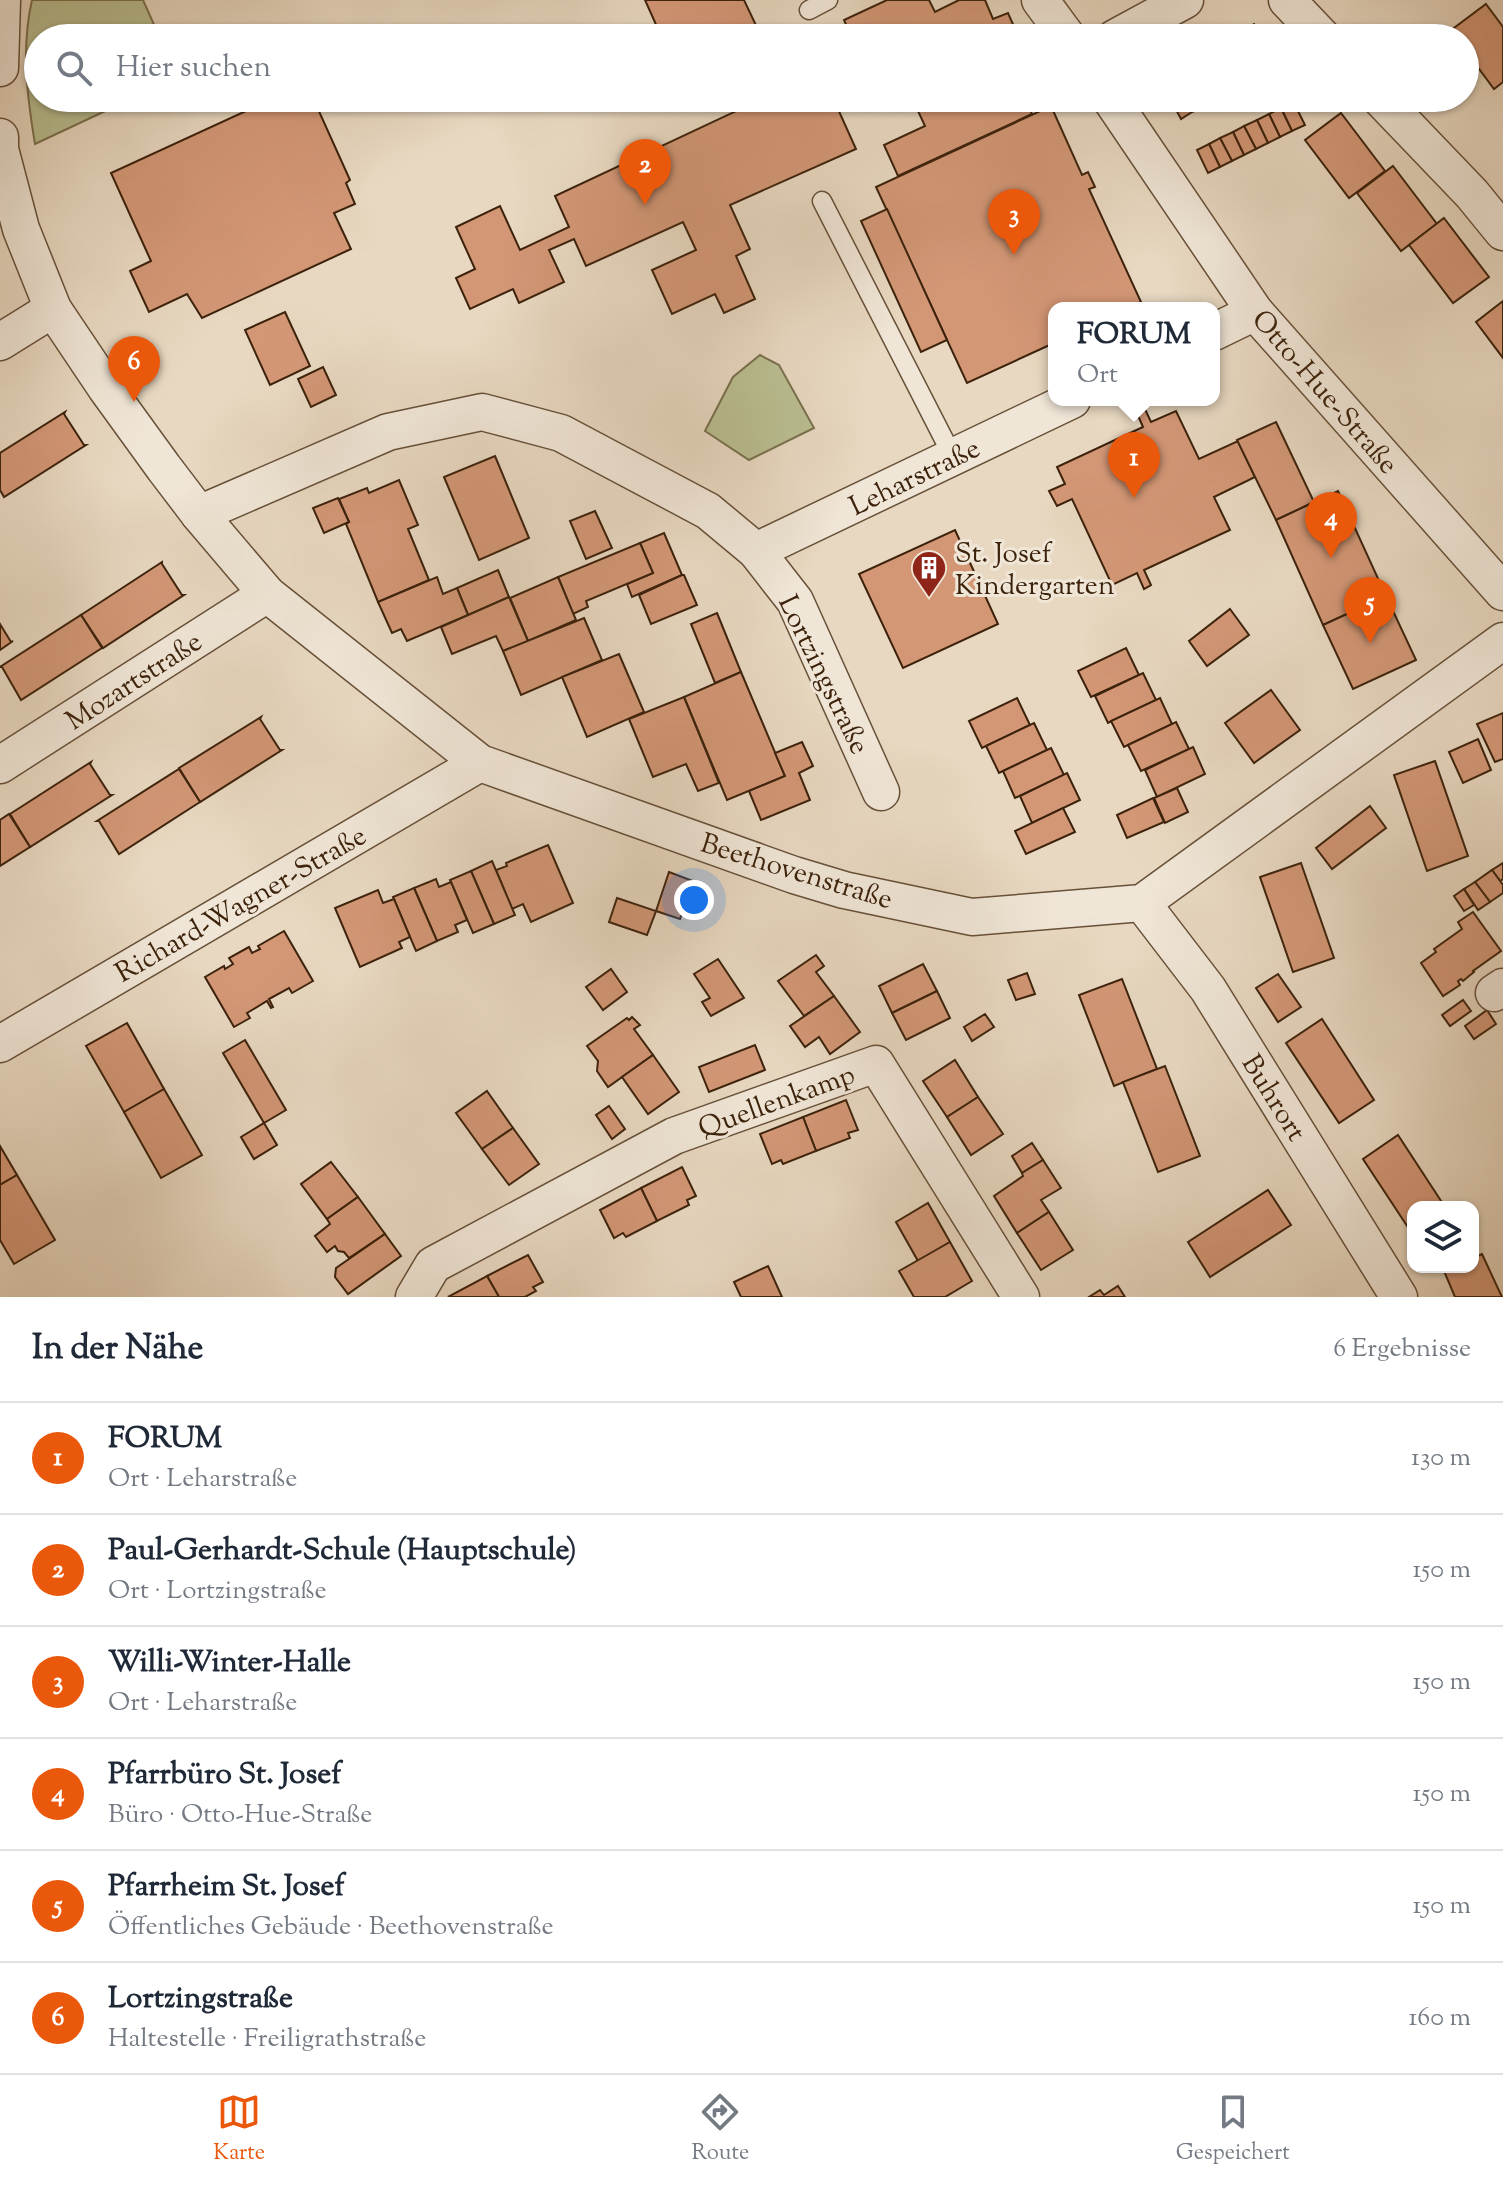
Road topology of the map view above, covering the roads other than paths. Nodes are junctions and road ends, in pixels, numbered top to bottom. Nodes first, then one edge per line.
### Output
1 (2, 0) edge
2 (828, 0) edge
3 (1040, 0) edge
4 (1185, 0) edge
5 (1287, 0) edge
6 (809, 10) dead end
7 (1058, 24) edge
8 (1141, 24) edge
9 (1310, 24) edge
10 (0, 68) edge
11 (1119, 112) edge
12 (1393, 112) edge
13 (0, 137) edge
14 (822, 201) dead end
15 (1503, 232) edge
16 (53, 309) junction
17 (1255, 312) junction
18 (1220, 329) edge
19 (0, 342) edge
20 (1059, 406) edge
21 (953, 457) junction
22 (199, 514) junction
23 (756, 551) junction
24 (1503, 592) edge
25 (267, 594) junction
26 (1503, 641) edge
27 (480, 763) junction
28 (0, 765) edge
29 (881, 792) dead end
30 (1142, 903) junction
31 (0, 1044) edge
32 (1017, 1296) edge
33 (414, 1297) edge
34 (1399, 1297) edge

1 - 10 street
2 - 6 lane
3 - 7 street
4 - 8 street
5 - 9 street
11 - 17 street, Otto-Hue-Straße
12 - 15 street
13 - 16 street, Beethovenstraße
14 - 21 lane
16 - 19 street
16 - 22 street, Beethovenstraße
17 - 18 street
17 - 24 street, Otto-Hue-Straße
20 - 21 street, Leharstraße
21 - 23 street, Leharstraße
22 - 23 street, Lortzingstraße
22 - 25 street, Beethovenstraße
23 - 29 street, Lortzingstraße
25 - 27 street, Beethovenstraße
25 - 28 street, Mozartstraße
26 - 30 street
27 - 30 street, Beethovenstraße
27 - 31 street, Richard-Wagner-Straße
30 - 34 street, Buhrort
32 - 33 street, Quellenkamp

